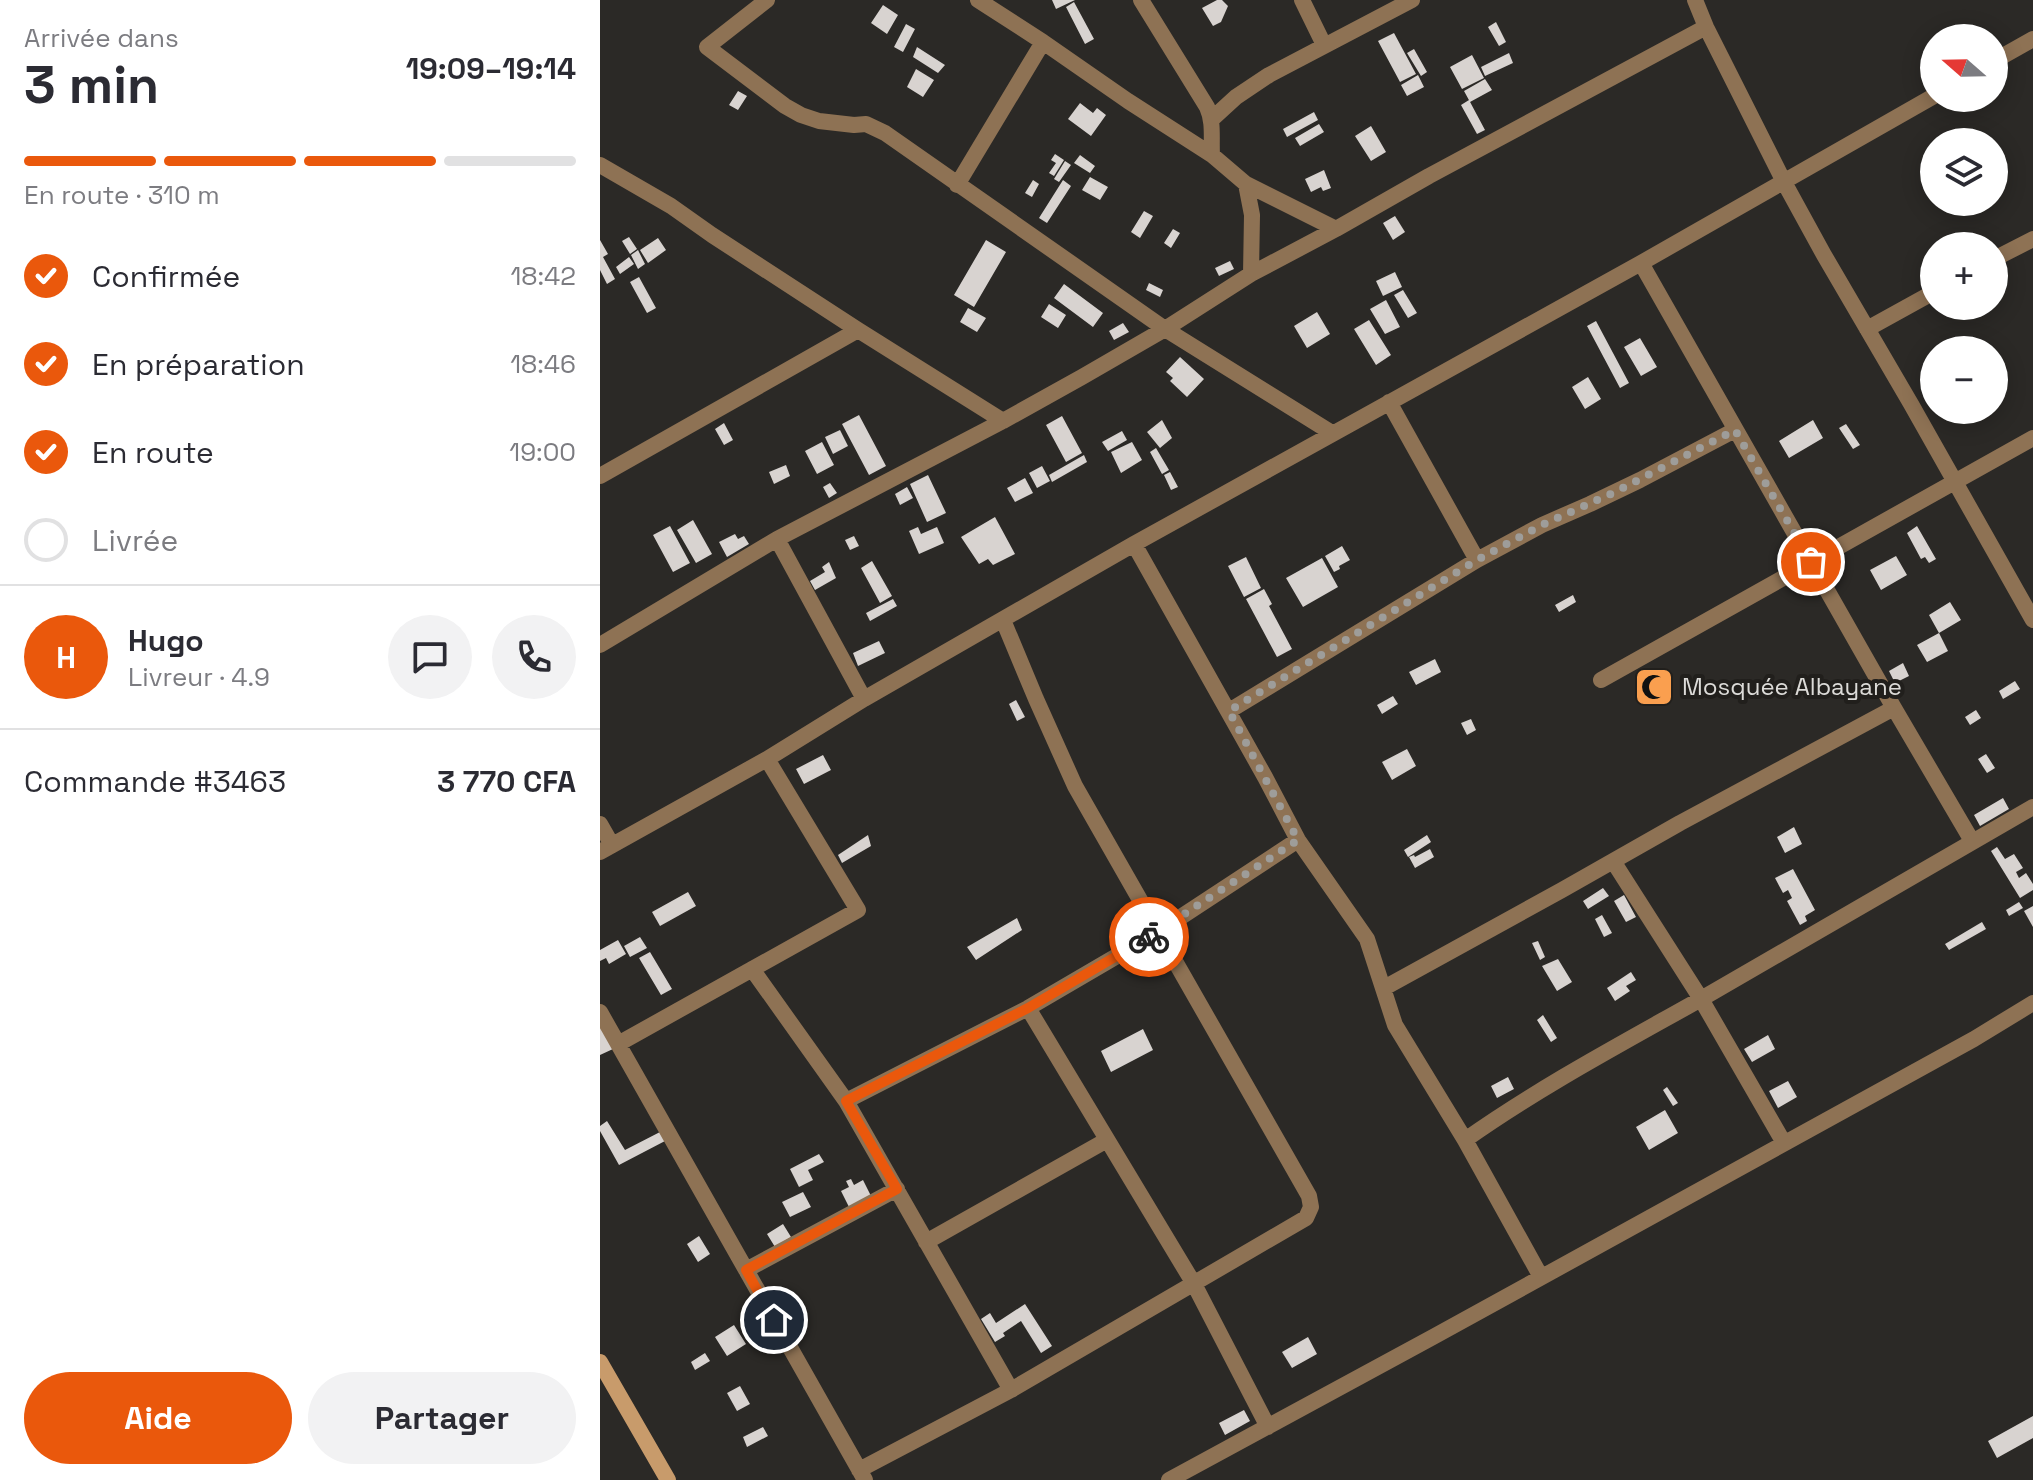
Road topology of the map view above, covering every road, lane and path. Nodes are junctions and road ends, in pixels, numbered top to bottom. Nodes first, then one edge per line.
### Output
1 (767, 0) edge
2 (978, 0) edge
3 (1141, 0) edge
4 (1302, 0) edge
5 (1412, 0) edge
6 (1695, 0) edge
7 (1706, 27) junction
8 (2033, 39) edge
9 (1043, 42) junction
10 (1324, 45) junction
11 (2008, 53) edge
12 (1920, 104) edge
13 (1212, 119) junction
14 (1212, 155) junction
15 (600, 165) edge
16 (1784, 182) junction
17 (1246, 184) junction
18 (957, 185) junction
19 (1336, 229) junction
20 (2033, 239) edge
21 (2008, 252) edge
22 (1641, 263) junction
23 (1251, 274) junction
24 (1920, 300) edge
25 (1165, 329) junction
26 (1867, 329) junction
27 (858, 330) junction
28 (1389, 402) junction
29 (1003, 421) junction
30 (1735, 430) junction
31 (1332, 433) junction
32 (2033, 438) edge
33 (600, 476) edge
34 (1954, 482) junction
35 (777, 539) junction
36 (1134, 544) junction
37 (1477, 560) junction
38 (1811, 562) junction
39 (2033, 619) edge
40 (1003, 620) junction
41 (600, 645) edge
42 (1601, 680) dead end
43 (864, 699) junction
44 (1894, 708) junction
45 (1229, 711) junction
46 (767, 759) junction
47 (2033, 807) edge
48 (600, 824) edge
49 (1298, 840) junction
50 (1972, 841) junction
51 (606, 848) edge
52 (1613, 861) junction
53 (1158, 932) junction
54 (752, 969) junction
55 (1384, 988) junction
56 (1701, 999) junction
57 (2033, 1003) edge
58 (1028, 1008) junction
59 (600, 1012) edge
60 (618, 1044) junction
61 (846, 1101) junction
62 (1107, 1140) junction
63 (1465, 1140) junction
64 (1784, 1143) junction
65 (897, 1189) junction
66 (926, 1242) junction
67 (746, 1270) junction
68 (1541, 1277) junction
69 (1194, 1284) junction
70 (600, 1362) edge
71 (1011, 1390) junction
72 (1268, 1427) junction
73 (862, 1475) edge
74 (668, 1480) edge
75 (1169, 1480) edge

1 - 18 street
2 - 9 street
3 - 13 street
4 - 10 street
5 - 10 street
6 - 7 street
7 - 16 street
7 - 19 street
8 - 11 street
9 - 14 street
9 - 18 street
10 - 13 street
12 - 16 street
13 - 14 street
14 - 17 street
15 - 27 street
16 - 22 street
16 - 26 street
17 - 19 street
17 - 23 street
18 - 25 street
19 - 23 street
20 - 21 street
22 - 28 street
22 - 30 street
23 - 25 street
24 - 26 street
25 - 29 street
25 - 31 street
26 - 34 street
27 - 29 street
27 - 33 street
28 - 31 street
28 - 37 street
29 - 35 street
30 - 37 street
30 - 38 street
31 - 36 street
32 - 34 street
34 - 38 street
34 - 39 street
35 - 41 street
35 - 43 street
36 - 40 street
36 - 45 street
37 - 45 street
38 - 42 street
38 - 44 street
40 - 43 street
40 - 53 street
43 - 46 street
44 - 50 street
44 - 52 street
45 - 49 street
46 - 51 street
46 - 54 street
47 - 50 street
48 - 51 street
49 - 53 street
49 - 55 street
50 - 56 street
52 - 55 street
52 - 56 street
53 - 58 street
53 - 69 street
54 - 60 street
54 - 61 street
55 - 63 street
56 - 63 street
56 - 64 street
57 - 64 street
58 - 61 street
58 - 62 street
59 - 60 street
60 - 67 street
61 - 65 street
62 - 66 street
62 - 69 street
63 - 68 street
64 - 68 street
65 - 66 street
65 - 67 street
66 - 71 street
67 - 73 street
68 - 72 street
69 - 71 street
69 - 72 street
70 - 74 street
71 - 73 street
72 - 75 street

